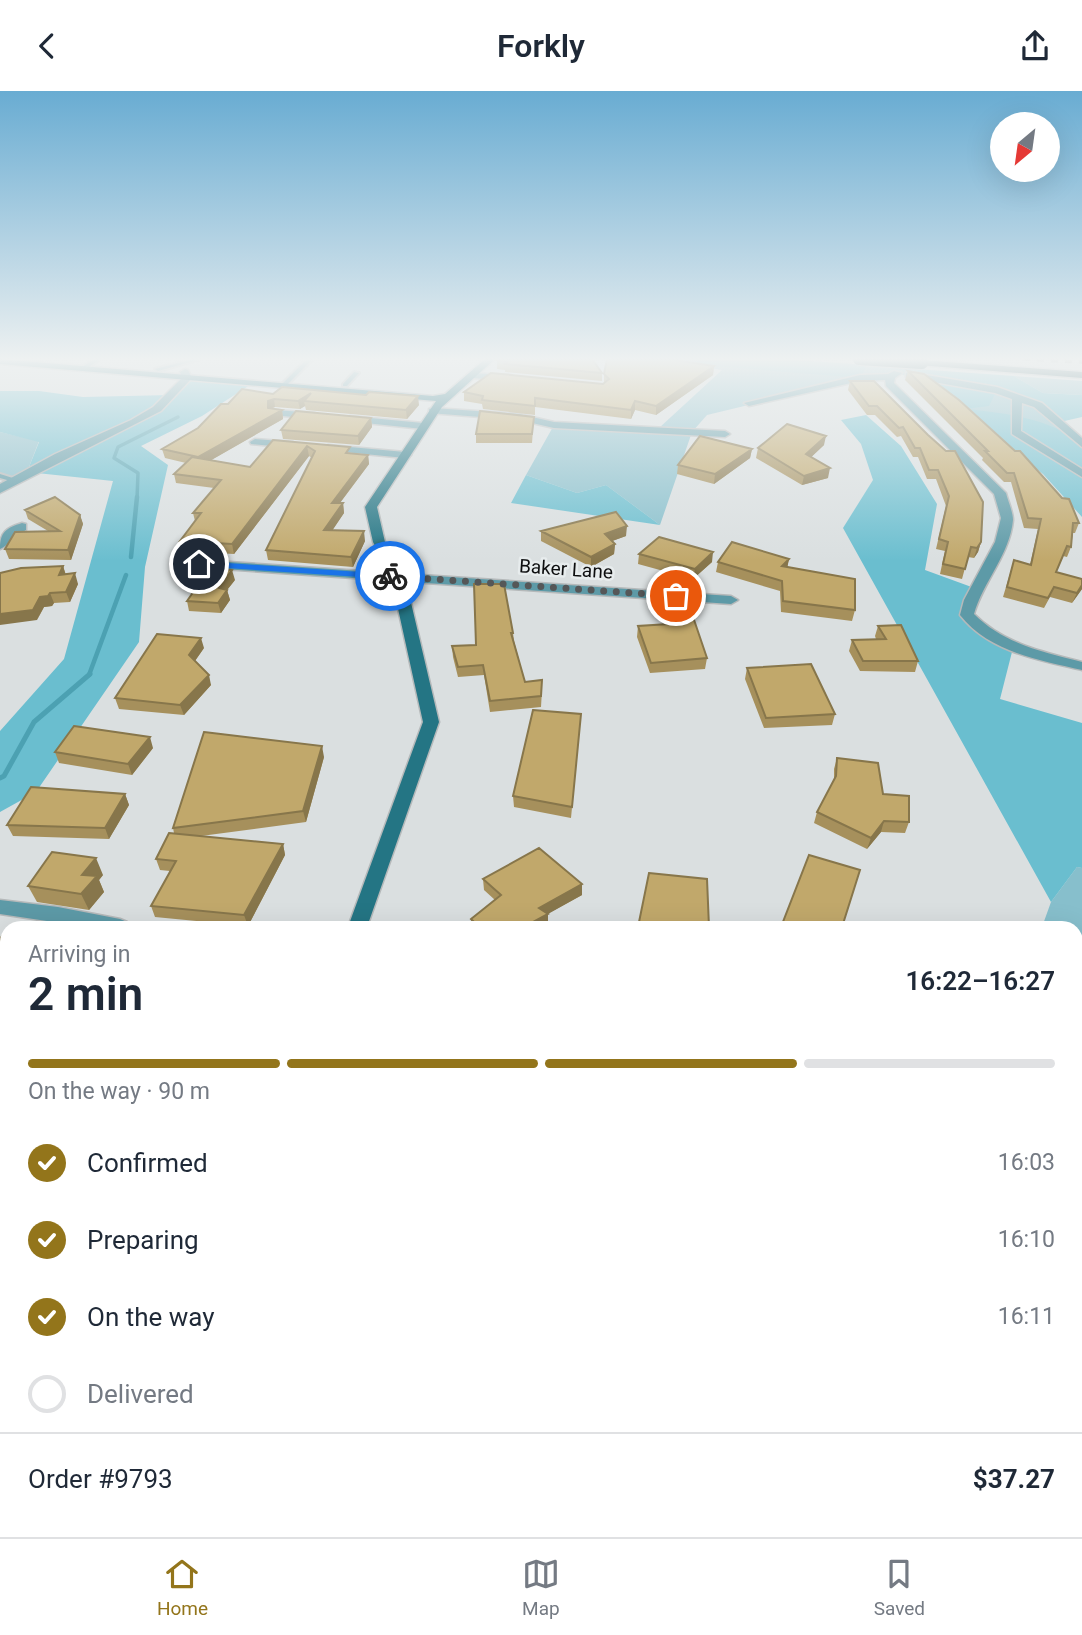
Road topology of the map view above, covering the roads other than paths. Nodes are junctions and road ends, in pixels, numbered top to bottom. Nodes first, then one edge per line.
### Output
1 (125, 426) edge
2 (423, 426) edge
3 (582, 426) edge
4 (931, 426) edge
5 (1016, 426) edge
6 (1062, 426) edge
7 (725, 434) dead end
8 (255, 442) dead end
9 (1082, 444) edge
10 (405, 455) junction
11 (1082, 474) edge
12 (0, 476) edge
13 (14, 480) junction
14 (0, 489) edge
15 (22, 527) dead end
16 (0, 545) edge
17 (199, 564) dead end
18 (398, 577) junction
19 (731, 600) dead end
20 (1082, 666) edge
21 (0, 907) edge
22 (91, 921) edge
23 (360, 921) edge

1 - 13 street
2 - 10 street
3 - 7 street
4 - 20 street
5 - 11 street
6 - 9 street
8 - 10 street
10 - 18 street
12 - 13 lane
13 - 14 street
15 - 16 street
17 - 18 street, Baker Lane
18 - 19 street, Baker Lane
18 - 23 street
21 - 22 street

